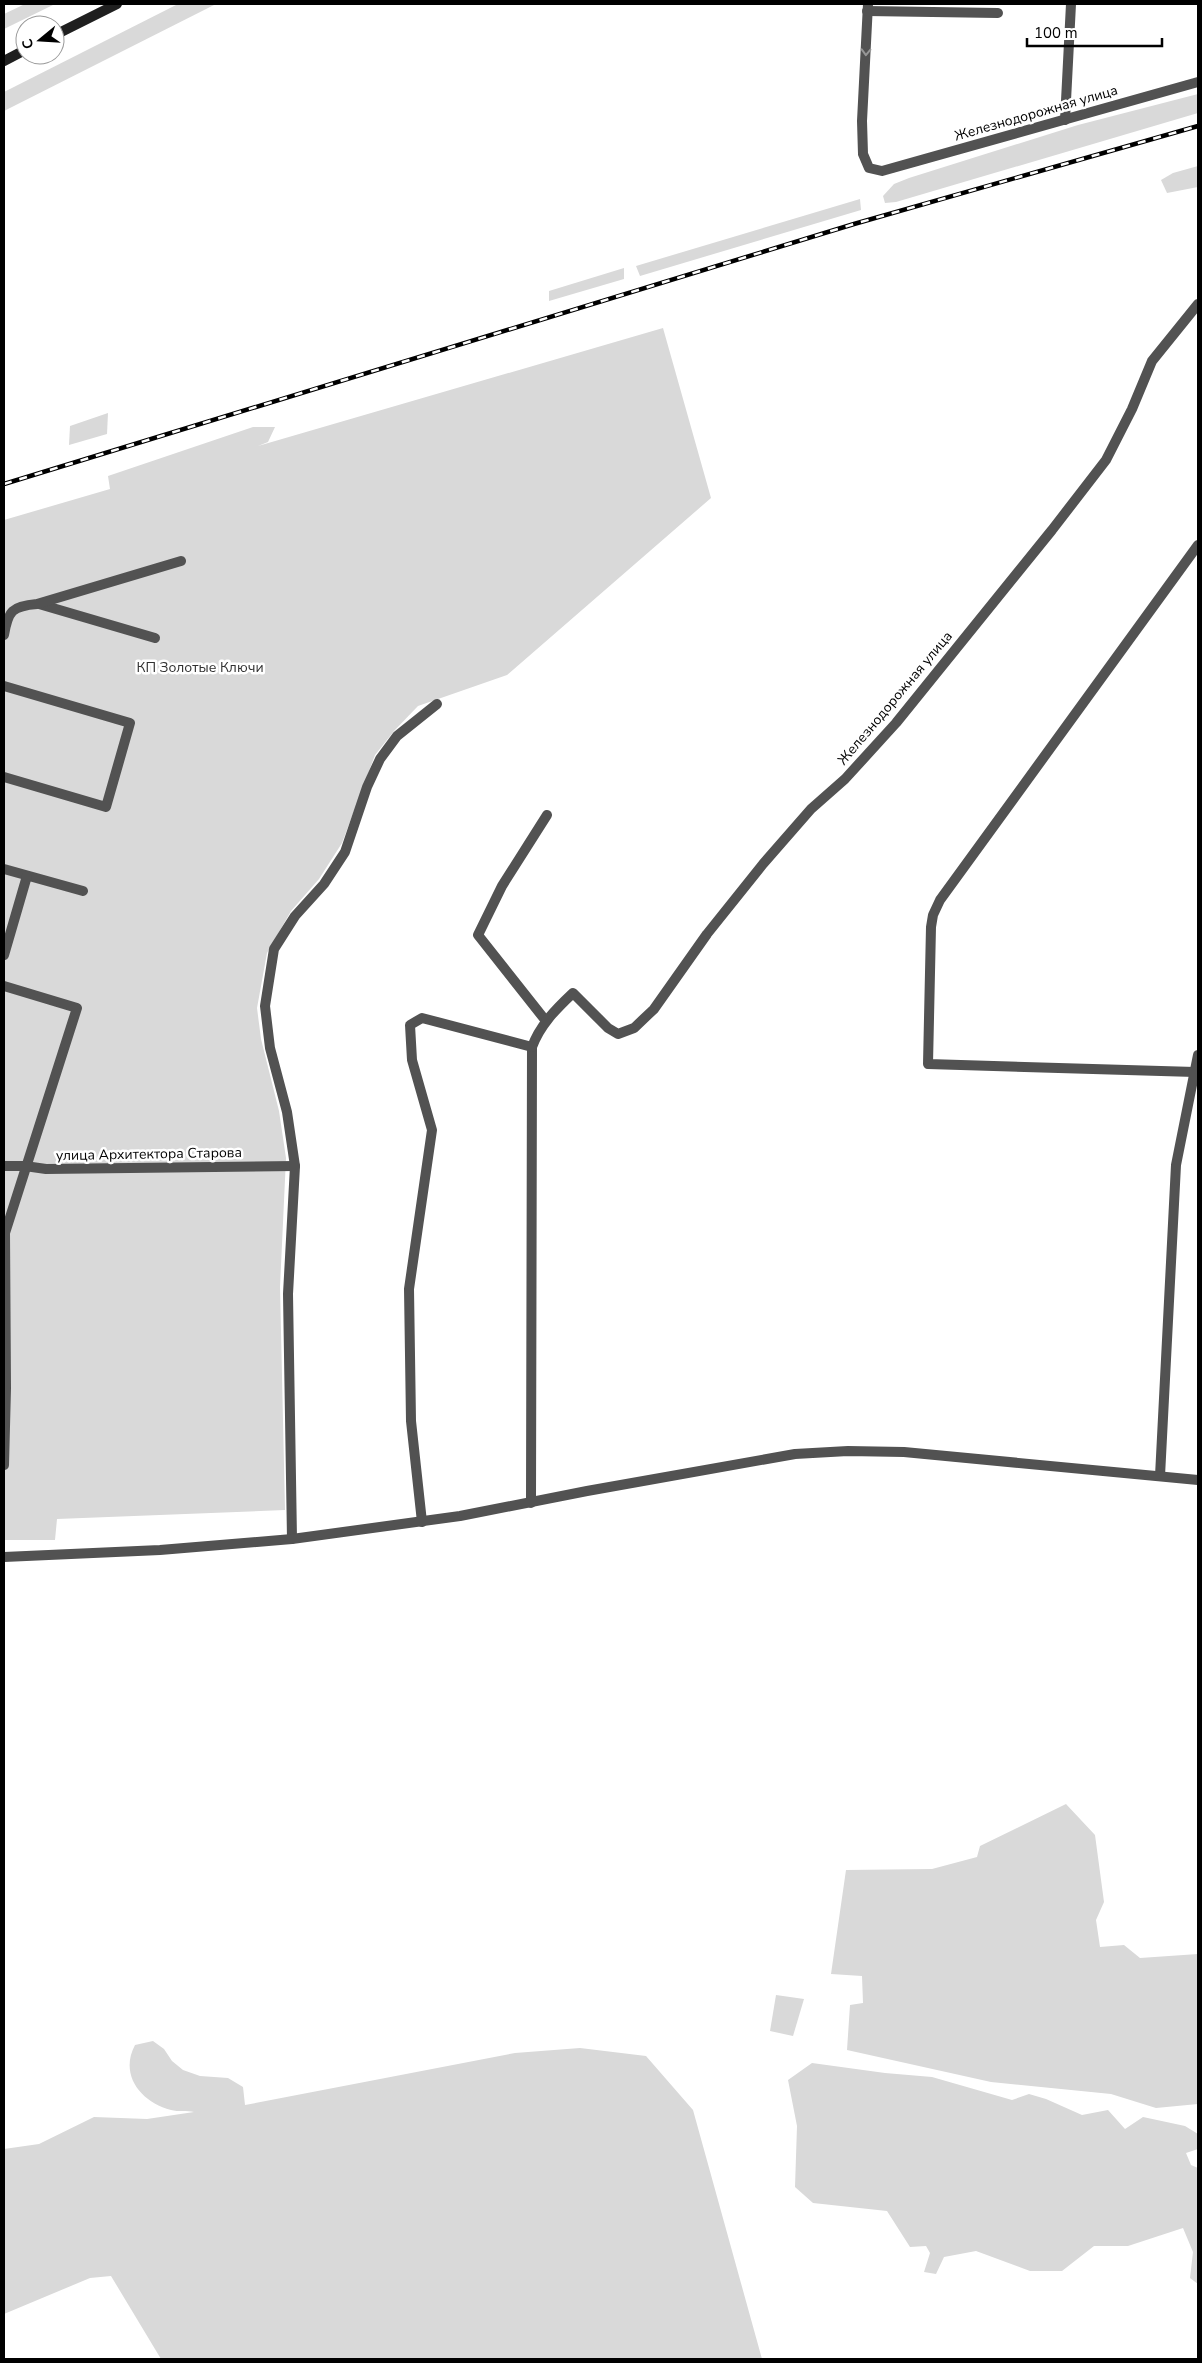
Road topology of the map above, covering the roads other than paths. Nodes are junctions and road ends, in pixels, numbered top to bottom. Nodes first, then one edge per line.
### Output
1 (117, 4) edge
2 (1071, 4) edge
3 (868, 7) edge
4 (998, 13) dead end
5 (65, 30) edge
6 (1198, 82) edge
7 (1065, 120) junction
8 (1198, 304) edge
9 (1198, 545) edge
10 (181, 561) dead end
11 (37, 604) junction
12 (4, 636) edge
13 (156, 638) dead end
14 (4, 686) edge
15 (437, 704) dead end
16 (4, 777) edge
17 (547, 815) dead end
18 (4, 869) edge
19 (27, 876) junction
20 (83, 891) dead end
21 (4, 955) edge
22 (4, 986) edge
23 (546, 1021) junction
24 (532, 1047) junction
25 (1198, 1054) edge
26 (1195, 1072) junction
27 (4, 1166) edge
28 (25, 1166) junction
29 (295, 1166) junction
30 (4, 1312) edge
31 (5, 1388) edge
32 (4, 1465) edge
33 (1160, 1476) junction
34 (1198, 1480) edge
35 (531, 1503) junction
36 (422, 1522) junction
37 (292, 1539) junction
38 (4, 1557) edge

1 - 5 main road
2 - 7 street
3 - 4 street
3 -> 7 street, Железнодорожная улица
6 - 7 street, Железнодорожная улица
8 - 23 street, Железнодорожная улица
9 - 26 street
10 - 11 street
11 - 12 street
11 - 13 street
14 - 16 street
15 - 29 street
17 - 23 street
18 - 19 street
19 - 20 street
19 - 21 street
22 - 28 street
23 - 24 street
24 - 35 street
24 - 36 street
25 - 26 street
26 - 33 street
27 - 28 street, улица Архитектора Старова
28 - 29 street, улица Архитектора Старова
28 - 30 street
29 - 37 street
30 - 31 street
31 - 32 street
33 - 34 street
33 - 35 street
35 - 36 street
36 - 37 street
37 - 38 street

